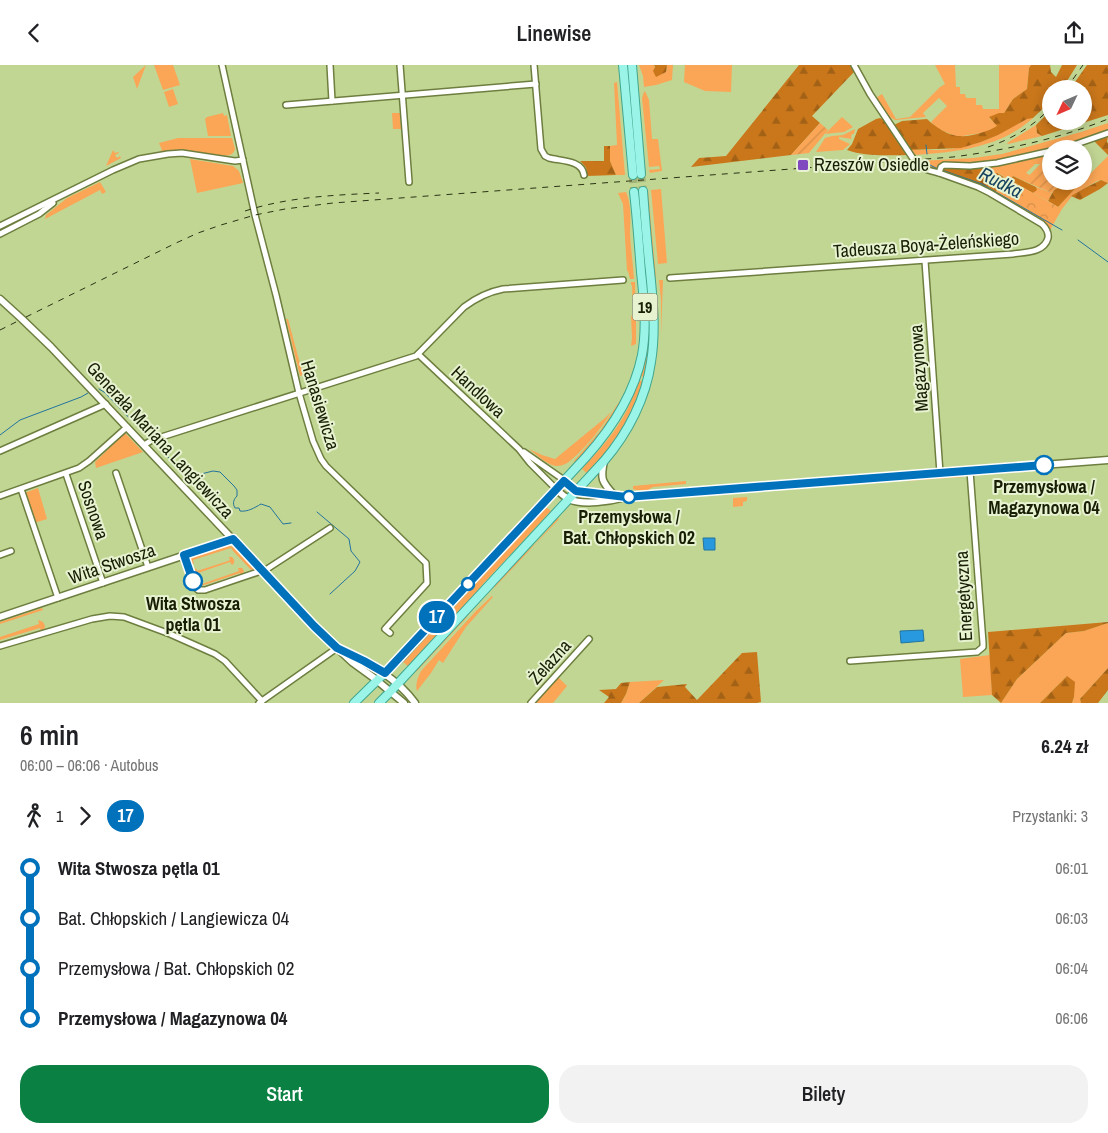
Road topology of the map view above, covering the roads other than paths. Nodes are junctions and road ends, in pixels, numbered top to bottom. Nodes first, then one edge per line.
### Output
1 (222, 65) edge
2 (330, 65) edge
3 (400, 65) edge
4 (534, 65) edge
5 (623, 65) edge
6 (632, 65) edge
7 (854, 65) edge
8 (536, 84) junction
9 (402, 95) junction
10 (332, 101) junction
11 (286, 105) dead end
12 (1108, 133) edge
13 (1088, 140) edge
14 (1042, 154) edge
15 (243, 160) junction
16 (940, 171) junction
17 (584, 175) dead end
18 (409, 182) dead end
19 (59, 198) junction
20 (0, 226) edge
21 (0, 234) edge
22 (925, 261) junction
23 (670, 278) dead end
24 (623, 280) dead end
25 (0, 299) edge
26 (418, 354) junction
27 (299, 393) junction
28 (106, 404) junction
29 (127, 427) junction
30 (144, 445) junction
31 (520, 449) junction
32 (0, 451) edge
33 (1108, 460) edge
34 (604, 461) junction
35 (970, 471) junction
36 (116, 473) dead end
37 (940, 473) junction
38 (66, 474) junction
39 (564, 481) junction
40 (21, 489) junction
41 (556, 489) junction
42 (576, 491) junction
43 (614, 495) junction
44 (0, 497) edge
45 (626, 497) junction
46 (569, 499) junction
47 (330, 528) dead end
48 (233, 539) junction
49 (11, 551) dead end
50 (0, 555) edge
51 (184, 555) junction
52 (148, 567) junction
53 (262, 571) junction
54 (103, 583) junction
55 (58, 598) junction
56 (0, 617) edge
57 (390, 633) dead end
58 (589, 639) dead end
59 (0, 646) edge
60 (337, 648) junction
61 (850, 661) dead end
62 (385, 673) junction
63 (377, 681) junction
64 (397, 684) junction
65 (391, 691) junction
66 (261, 702) edge
67 (354, 703) edge
68 (379, 703) edge
69 (404, 703) edge
70 (415, 703) edge
71 (531, 703) edge

1 - 15 street, Hanasiewicza
2 - 10 street
3 - 9 street
4 - 8 street
5 - 6 main road
7 - 16 street
8 - 9 street
8 - 17 street
9 - 10 street
9 - 18 street
10 - 11 street
12 - 13 street
14 - 16 street
15 - 19 street
15 - 27 street, Hanasiewicza
16 - 22 street, Tadeusza Boya-Żeleńskiego
19 - 20 street
19 - 21 street
22 - 23 street, Tadeusza Boya-Żeleńskiego
22 - 37 street, Magazynowa
24 - 26 street
25 - 28 street, Generała Mariana Langiewicza
26 - 27 street
26 - 31 street, Handlowa
27 - 30 street
27 - 57 street, Hanasiewicza
28 - 29 street, Generała Mariana Langiewicza
28 - 32 street
29 - 30 street, Generała Mariana Langiewicza
29 - 38 street
30 - 48 street, Generała Mariana Langiewicza
31 - 39 street, Handlowa
31 - 41 street, Handlowa
33 - 35 street
34 - 39 main road, 19
34 - 42 main road, 19
34 - 43 street
35 - 37 street
35 - 61 street, Energetyczna
36 - 52 street
37 - 45 street
38 - 40 street
38 - 54 street, Sosnowa
39 - 41 main road, 19
39 - 42 street
40 - 44 street
40 - 55 street
41 - 46 street
41 - 62 main road, 19
42 - 43 street
42 - 46 main road, 19
43 - 45 street
45 - 46 street
46 - 64 main road, 19
47 - 53 street
48 - 51 street, Wita Stwosza
48 - 53 street, Generała Mariana Langiewicza
49 - 50 street
51 - 52 street, Wita Stwosza
51 - 53 street
52 - 54 street, Wita Stwosza
53 - 60 street, Generała Mariana Langiewicza
54 - 55 street, Wita Stwosza
55 - 56 street, Wita Stwosza
58 - 71 street, Żelazna
59 - 66 street
60 - 62 street, Generała Mariana Langiewicza
60 - 63 street, Generała Mariana Langiewicza
60 - 66 street
62 - 63 main road, 19
62 - 64 street, Generała Mariana Langiewicza
63 - 65 street, Generała Mariana Langiewicza
63 - 67 main road, 19
64 - 65 main road, 19
64 - 70 street, Generała Mariana Langiewicza
65 - 68 main road, 19
65 - 69 street, Generała Mariana Langiewicza

